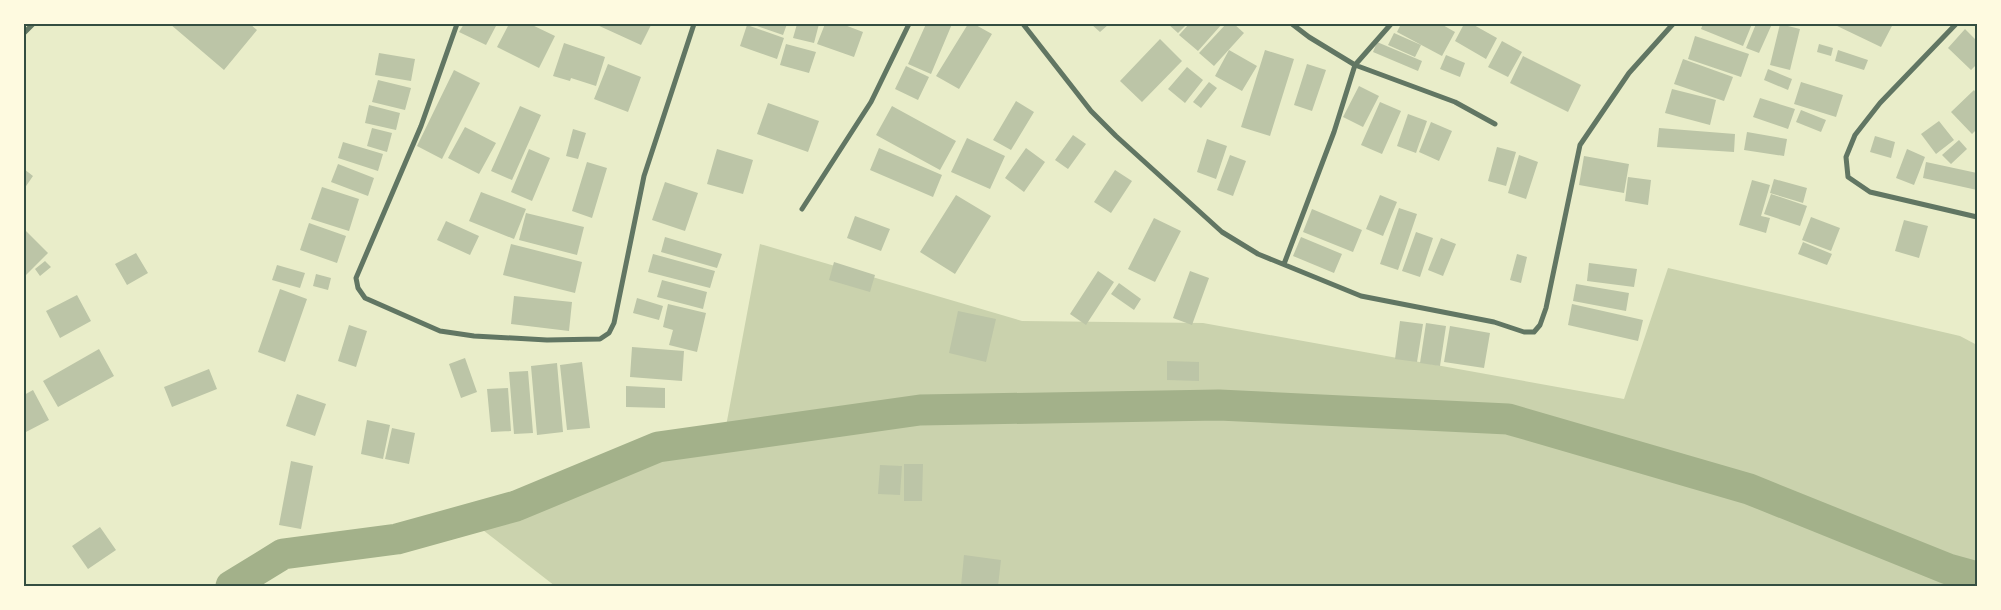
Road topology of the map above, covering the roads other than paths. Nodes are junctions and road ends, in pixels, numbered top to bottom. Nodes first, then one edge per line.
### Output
1 (33, 24) edge
2 (457, 24) edge
3 (694, 24) edge
4 (909, 24) edge
5 (1023, 24) edge
6 (1292, 24) edge
7 (1391, 24) edge
8 (1674, 24) edge
9 (1956, 24) edge
10 (24, 33) edge
11 (1355, 65) junction
12 (1495, 124) dead end
13 (802, 209) dead end
14 (1977, 217) edge
15 (1284, 264) junction

1 - 10 street
2 - 3 street
4 - 13 street
5 - 15 street
6 - 11 street
7 - 11 street
8 - 15 street
9 - 14 street
11 - 12 street
11 - 15 street

